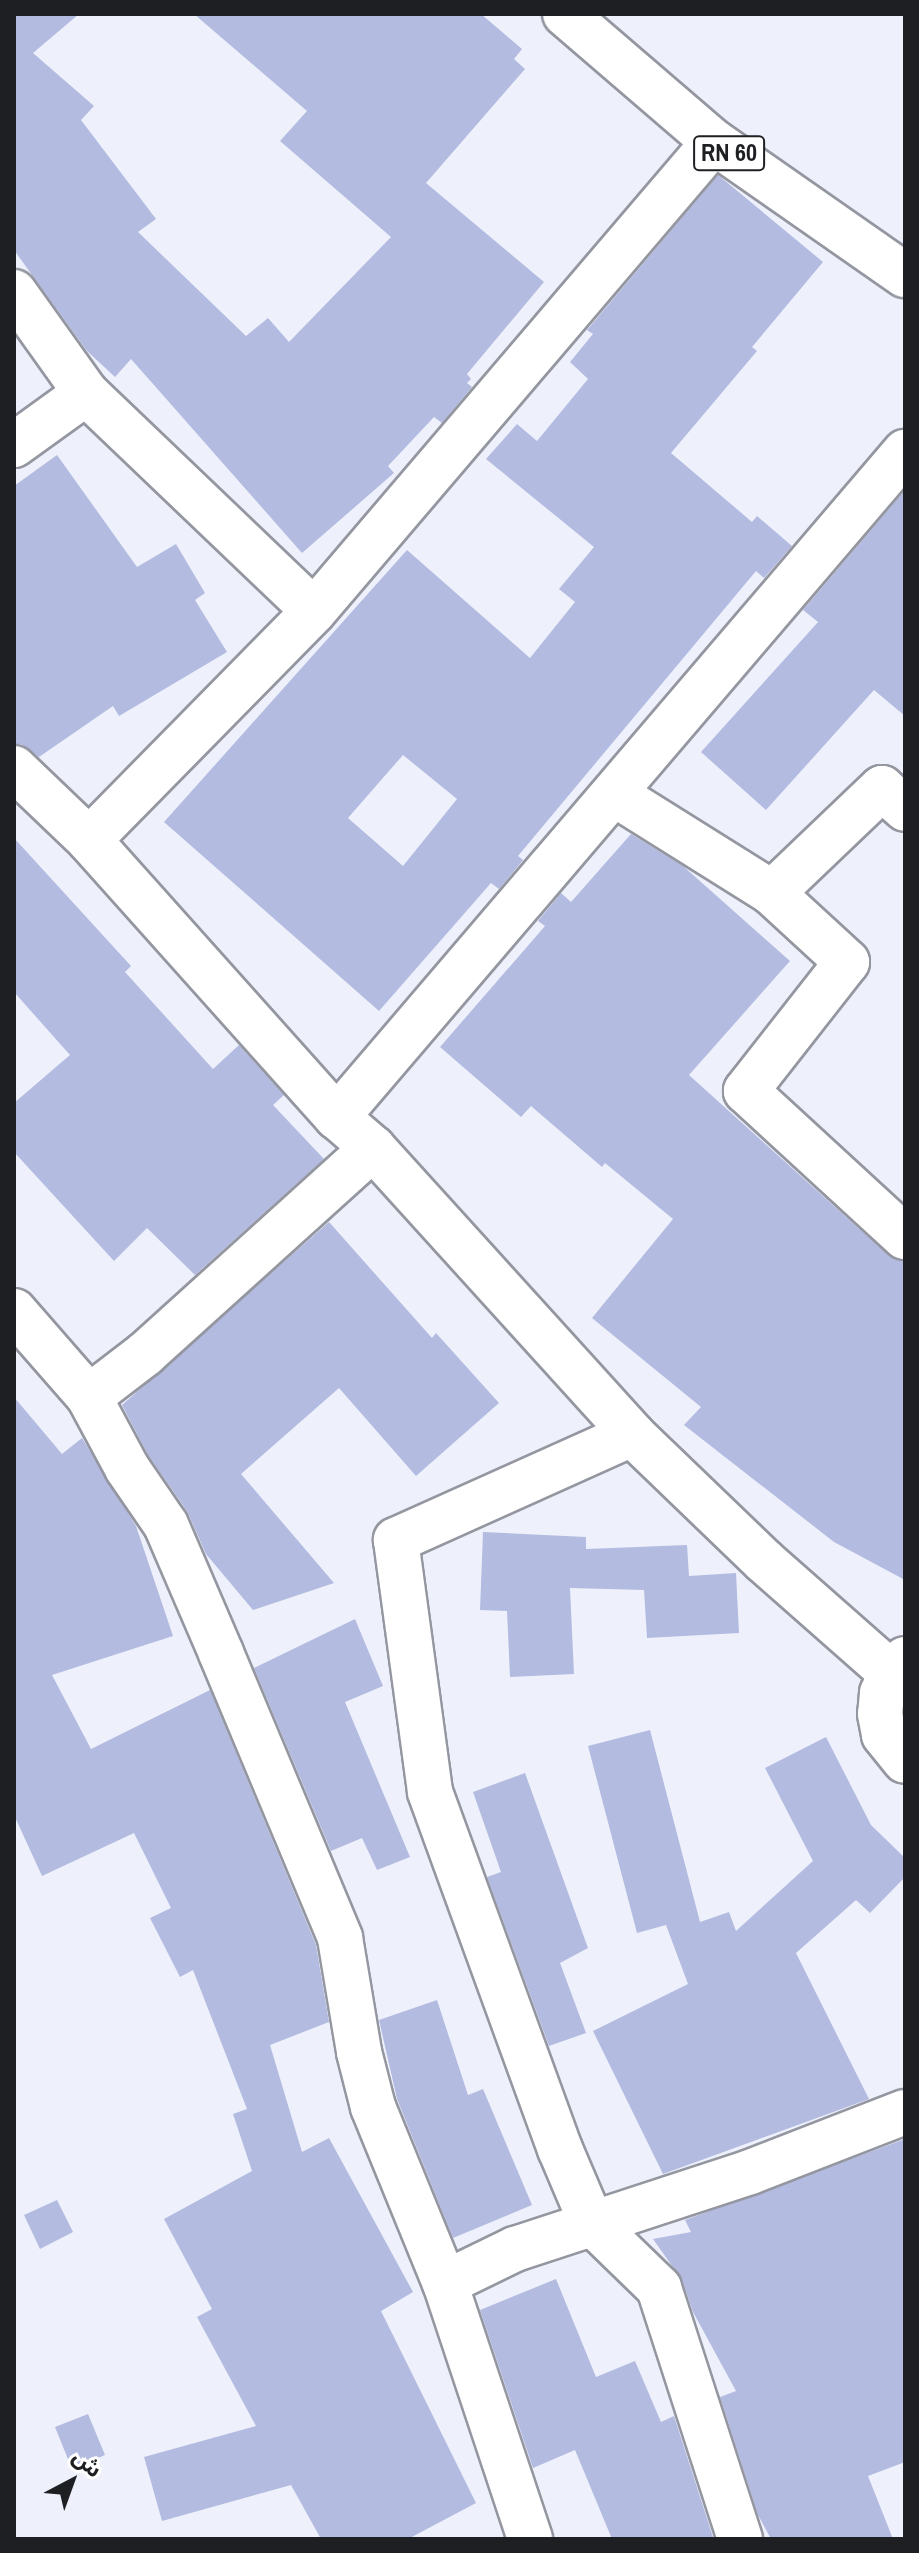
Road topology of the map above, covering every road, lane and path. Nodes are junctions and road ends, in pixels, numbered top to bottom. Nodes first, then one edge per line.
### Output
1 (565, 14) edge
2 (714, 142) junction
3 (905, 275) edge
4 (14, 292) edge
5 (86, 393) junction
6 (14, 445) edge
7 (905, 452) edge
8 (314, 611) junction
9 (14, 768) edge
10 (616, 795) junction
11 (905, 809) edge
12 (89, 840) junction
13 (772, 893) junction
14 (337, 1117) junction
15 (373, 1148) junction
16 (905, 1237) edge
17 (14, 1311) edge
18 (89, 1397) junction
19 (632, 1434) junction
20 (898, 1666) edge
21 (905, 1761) edge
22 (905, 2112) edge
23 (591, 2222) junction
24 (445, 2283) junction
25 (530, 2539) edge
26 (740, 2539) edge

1 - 2 street, RN 60
2 - 3 street, RN 60
2 - 8 street
4 - 5 street
5 - 6 street
5 - 8 street
7 - 10 street
8 - 12 street
9 - 12 street
10 - 13 street
10 - 14 street
11 - 13 street
12 - 14 street
13 - 16 street
14 - 15 street
15 - 18 street
15 - 19 street
17 - 18 street
18 - 24 street
19 - 20 street
19 - 23 street
20 - 21 street
22 - 23 street
23 - 24 street
23 - 26 street
24 - 25 street

